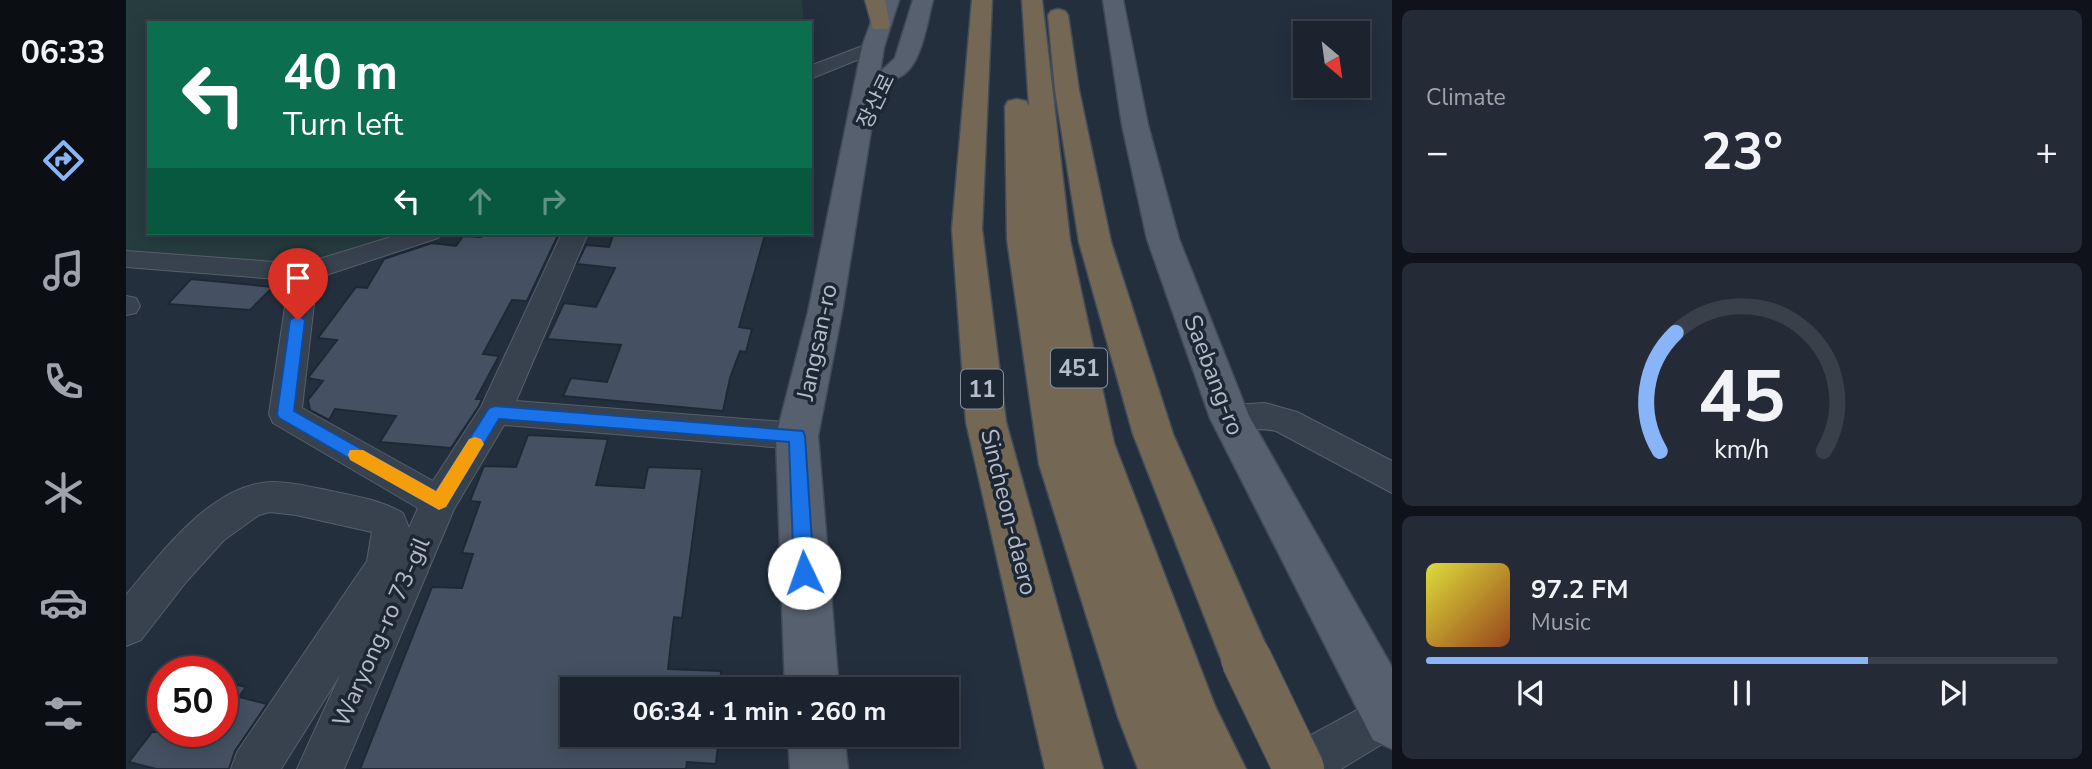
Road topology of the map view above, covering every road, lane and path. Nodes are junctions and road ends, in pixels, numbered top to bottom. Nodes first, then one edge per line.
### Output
1 (875, 0) edge
2 (889, 0) edge
3 (923, 0) edge
4 (1032, 0) edge
5 (1056, 0) edge
6 (1113, 0) edge
7 (987, 4) edge
8 (877, 36) junction
9 (812, 71) edge
10 (855, 142) junction
11 (423, 235) edge
12 (574, 235) edge
13 (126, 259) edge
14 (304, 273) junction
15 (495, 412) junction
16 (1230, 418) junction
17 (797, 436) junction
18 (1392, 478) edge
19 (439, 502) junction
20 (126, 626) edge
21 (811, 677) edge
22 (1391, 716) edge
23 (1169, 719) junction
24 (817, 747) edge
25 (254, 769) edge
26 (320, 769) edge
27 (819, 769) edge
28 (1074, 769) edge
29 (1167, 769) edge
30 (1217, 769) edge
31 (1298, 769) edge

1 - 8 highway
2 - 8 main road, Jangsan-ro
3 - 10 main road, 장산로
4 - 23 highway, 451
5 - 31 highway, bridge
6 - 16 main road, Saebang-ro
7 - 23 highway, 451
7 - 28 highway, Sincheon-daero / 11
8 - 9 street
8 - 10 main road, Jangsan-ro
10 - 17 main road, Jangsan-ro
11 - 14 street
12 - 15 street, Waryong-ro 73-gil
13 - 14 street
14 - 19 street
15 - 17 street
15 - 19 street, Waryong-ro 73-gil
16 - 18 street
16 - 22 main road, Saebang-ro
17 - 21 main road, Jangsan-ro
19 - 26 street, Waryong-ro 73-gil
20 - 25 street
22 - 31 street
23 - 29 highway, 451
23 - 30 highway, 451
24 - 27 main road

